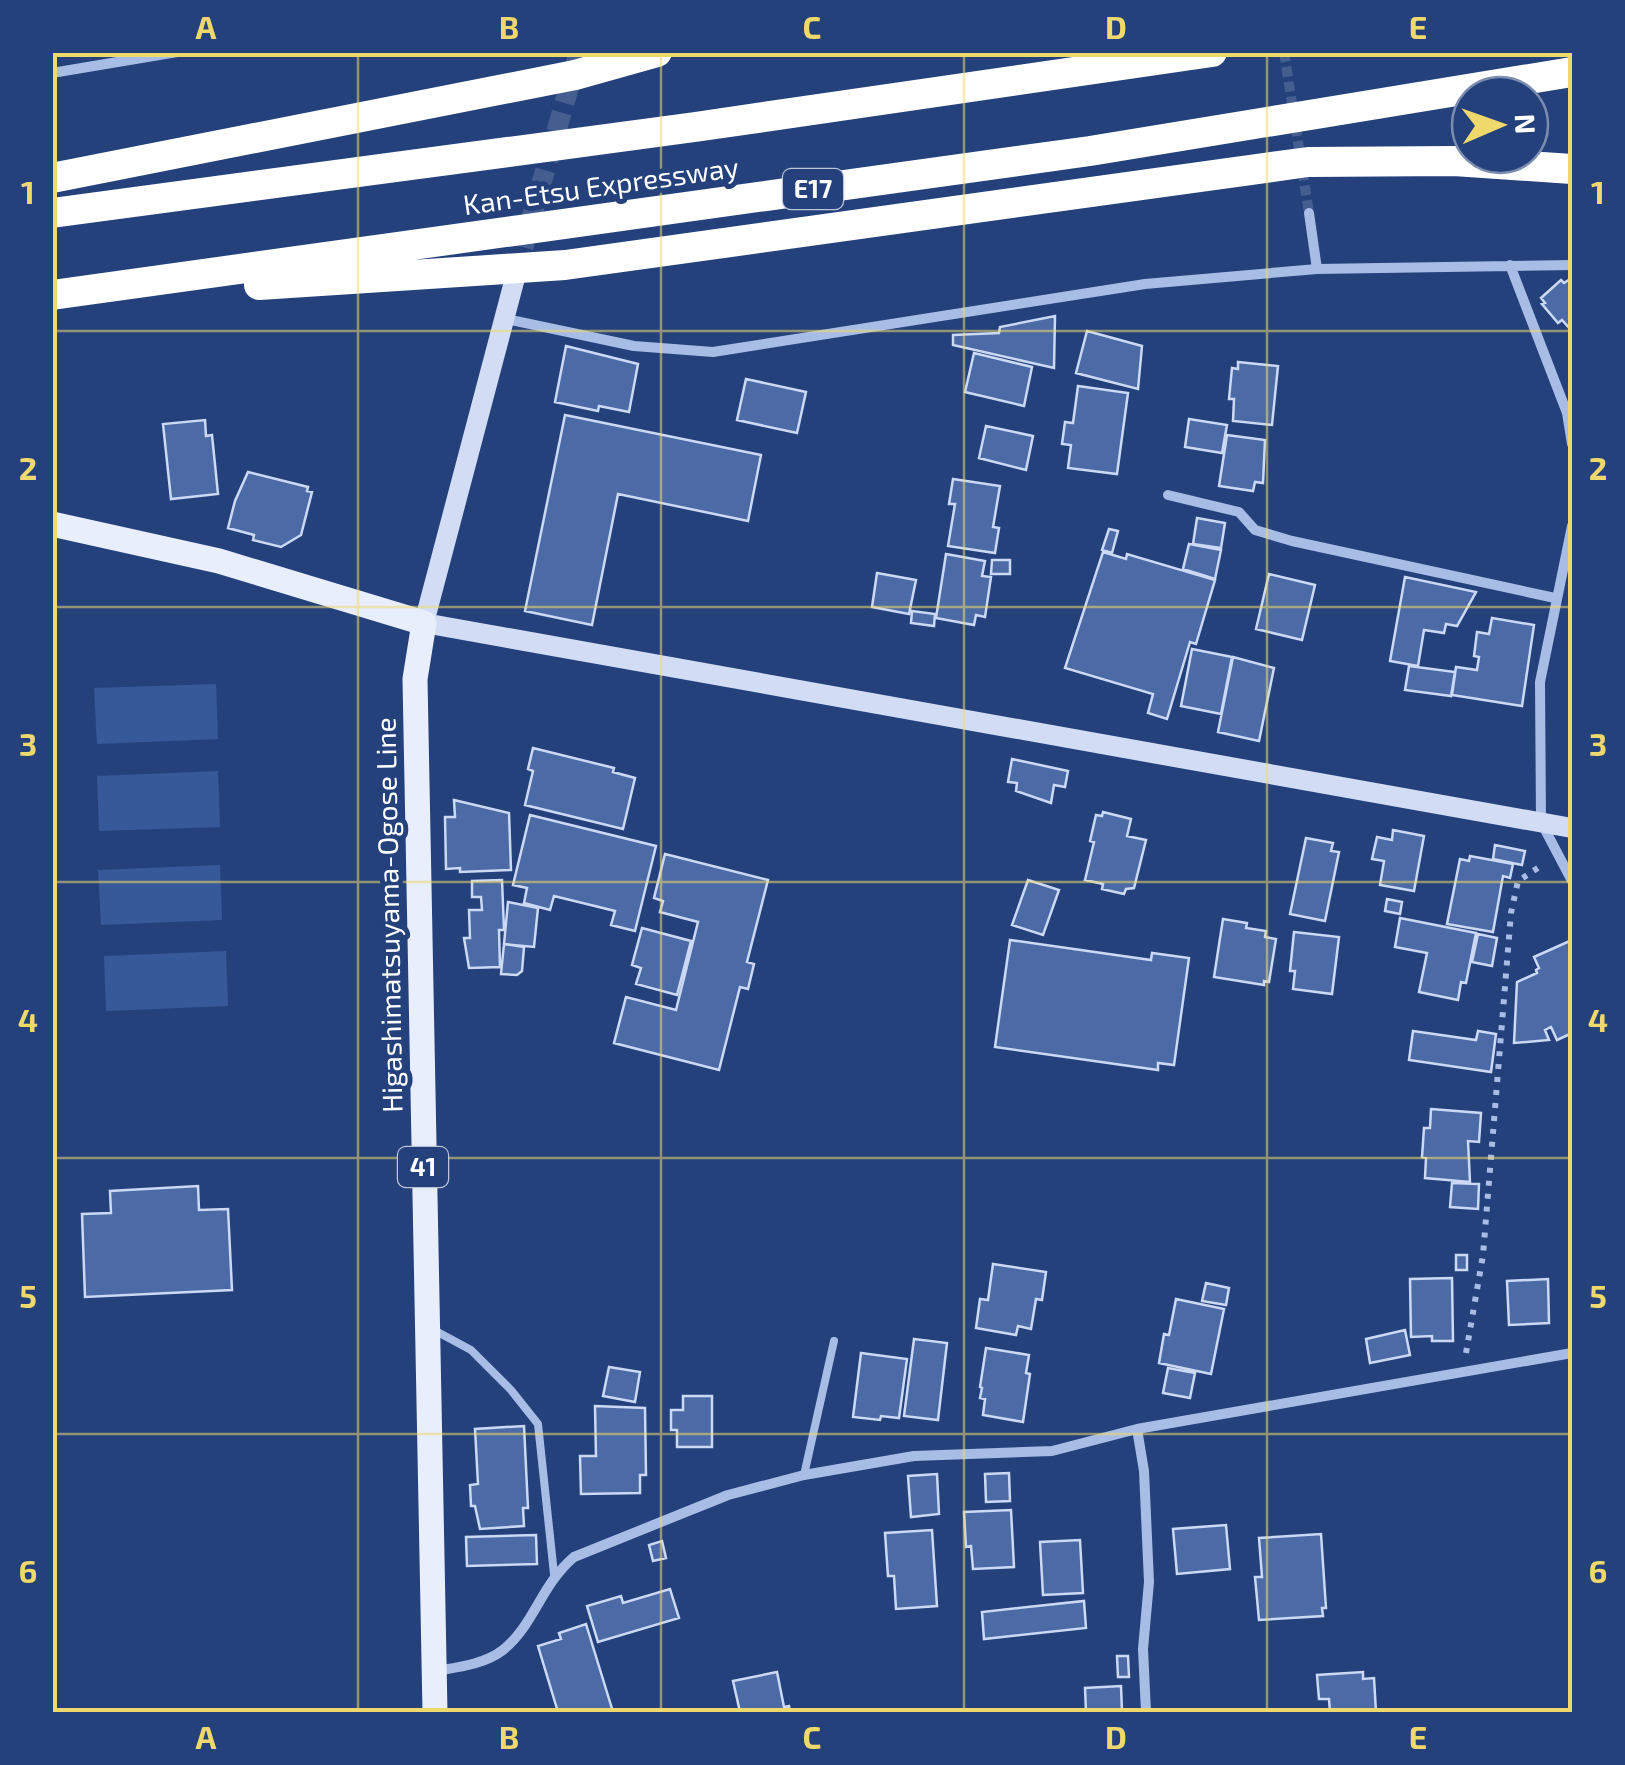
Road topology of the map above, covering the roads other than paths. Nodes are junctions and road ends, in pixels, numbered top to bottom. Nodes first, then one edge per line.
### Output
1 (178, 52) edge
2 (657, 52) edge
3 (1212, 52) edge
4 (1572, 72) edge
5 (52, 73) edge
6 (1572, 169) edge
7 (52, 178) edge
8 (52, 212) edge
9 (1309, 213) tunnel mouth
10 (1572, 265) edge
11 (1510, 266) junction
12 (1317, 270) junction
13 (515, 278) tunnel mouth
14 (124, 286) junction
15 (52, 295) edge
16 (506, 319) junction
17 (1572, 444) edge
18 (1168, 495) dead end
19 (52, 524) edge
20 (1572, 526) edge
21 (1555, 598) junction
22 (424, 623) junction
23 (1541, 822) junction
24 (1572, 828) edge
25 (1572, 881) edge
26 (427, 1326) junction
27 (834, 1341) dead end
28 (1572, 1353) edge
29 (1136, 1429) junction
30 (804, 1476) junction
31 (554, 1574) junction
32 (435, 1671) junction
33 (435, 1712) edge
34 (1146, 1712) edge

1 - 5 street
2 - 7 highway
3 - 8 highway, Kan-Etsu Expressway
4 - 14 highway, Kan-Etsu Expressway / E17
6 - 14 highway
9 - 12 street
10 - 11 street
11 - 12 street
11 - 17 street
12 - 16 street
13 - 16 street
14 - 15 highway, Kan-Etsu Expressway / E17
16 - 22 street
18 - 21 street
19 - 22 main road
20 - 21 street
21 - 23 street
22 - 23 street
22 - 26 main road, Higashimatsuyama-Ogose Line / 41
23 - 24 street
23 - 25 street
26 - 31 lane
26 - 32 main road, Higashimatsuyama-Ogose Line / 41
27 - 30 lane
28 - 29 street
29 - 30 street
29 - 34 street
30 - 31 street
31 - 32 street
32 - 33 main road, Higashimatsuyama-Ogose Line / 41

